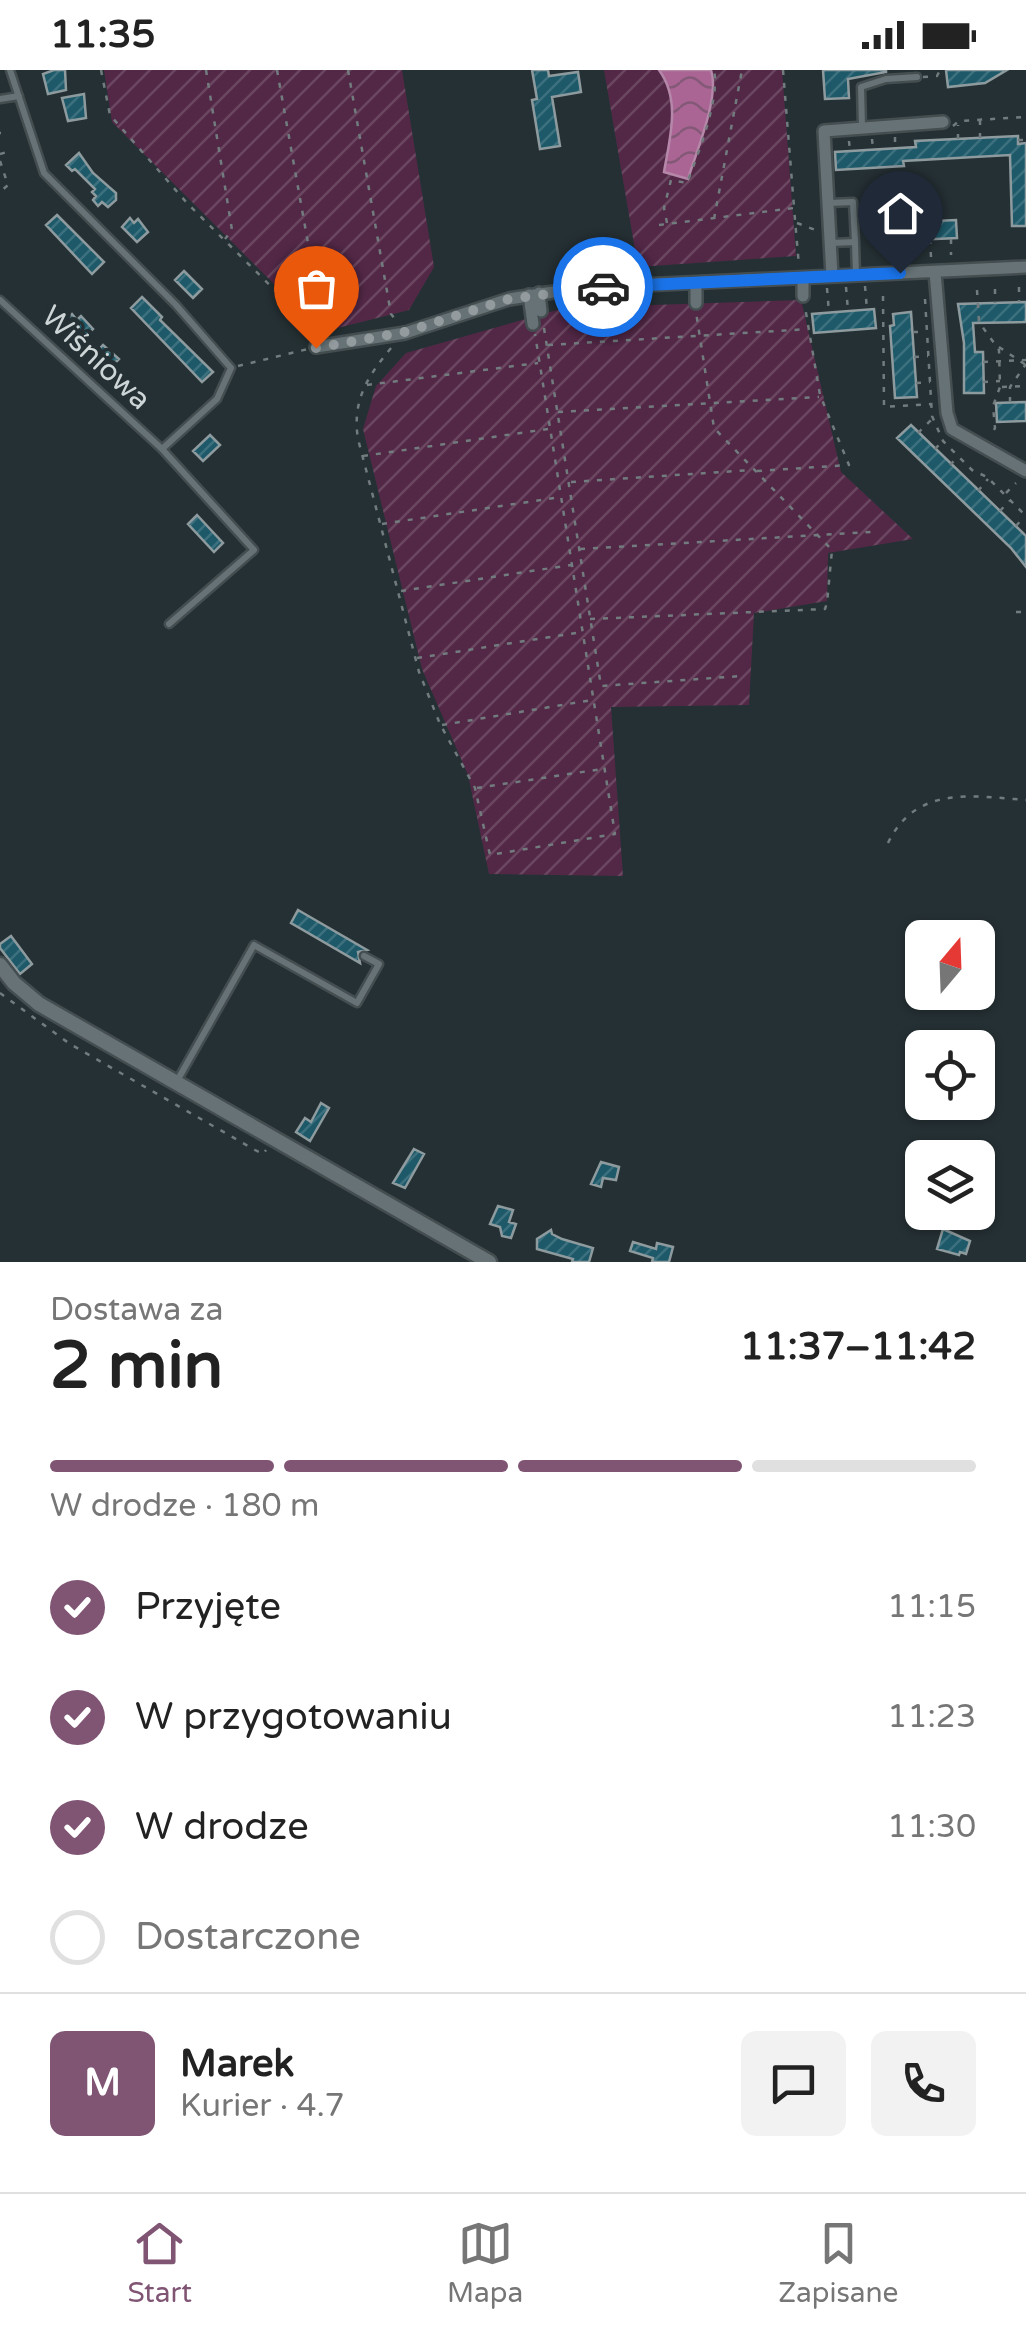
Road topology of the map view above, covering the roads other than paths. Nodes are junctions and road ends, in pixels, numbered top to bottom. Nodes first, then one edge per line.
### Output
1 (10, 70) edge
2 (917, 77) road end
3 (19, 96) junction
4 (0, 100) edge
5 (943, 122) dead end
6 (867, 130) junction
7 (828, 202) junction
8 (831, 239) junction
9 (855, 242) junction
10 (1026, 268) edge
11 (935, 272) junction
12 (845, 276) junction
13 (801, 278) junction
14 (696, 282) junction
15 (534, 294) junction
16 (804, 296) road end
17 (0, 300) edge
18 (696, 303) road end
19 (541, 311) road end
20 (533, 324) road end
21 (405, 332) junction
22 (316, 348) road end
23 (391, 348) road end
24 (162, 449) junction
25 (1026, 471) edge
26 (169, 624) dead end
27 (364, 956) dead end
28 (0, 965) edge
29 (176, 1082) junction
30 (489, 1262) edge

1 - 3 lane
2 - 6 lane
3 - 4 lane
3 - 24 lane
5 - 6 street
6 - 7 street
7 - 8 street
7 - 9 lane
8 - 9 lane
8 - 12 street
9 - 12 lane
10 - 11 street
11 - 12 street
11 - 25 street
12 - 13 street
13 - 14 street
13 - 16 street
14 - 15 street
14 - 18 street
15 - 19 street
15 - 20 street
15 - 21 street
17 - 24 lane, Wiśniowa
21 - 22 street
21 - 23 street
24 - 26 lane, Wiśniowa
27 - 29 lane
28 - 29 street
29 - 30 street

